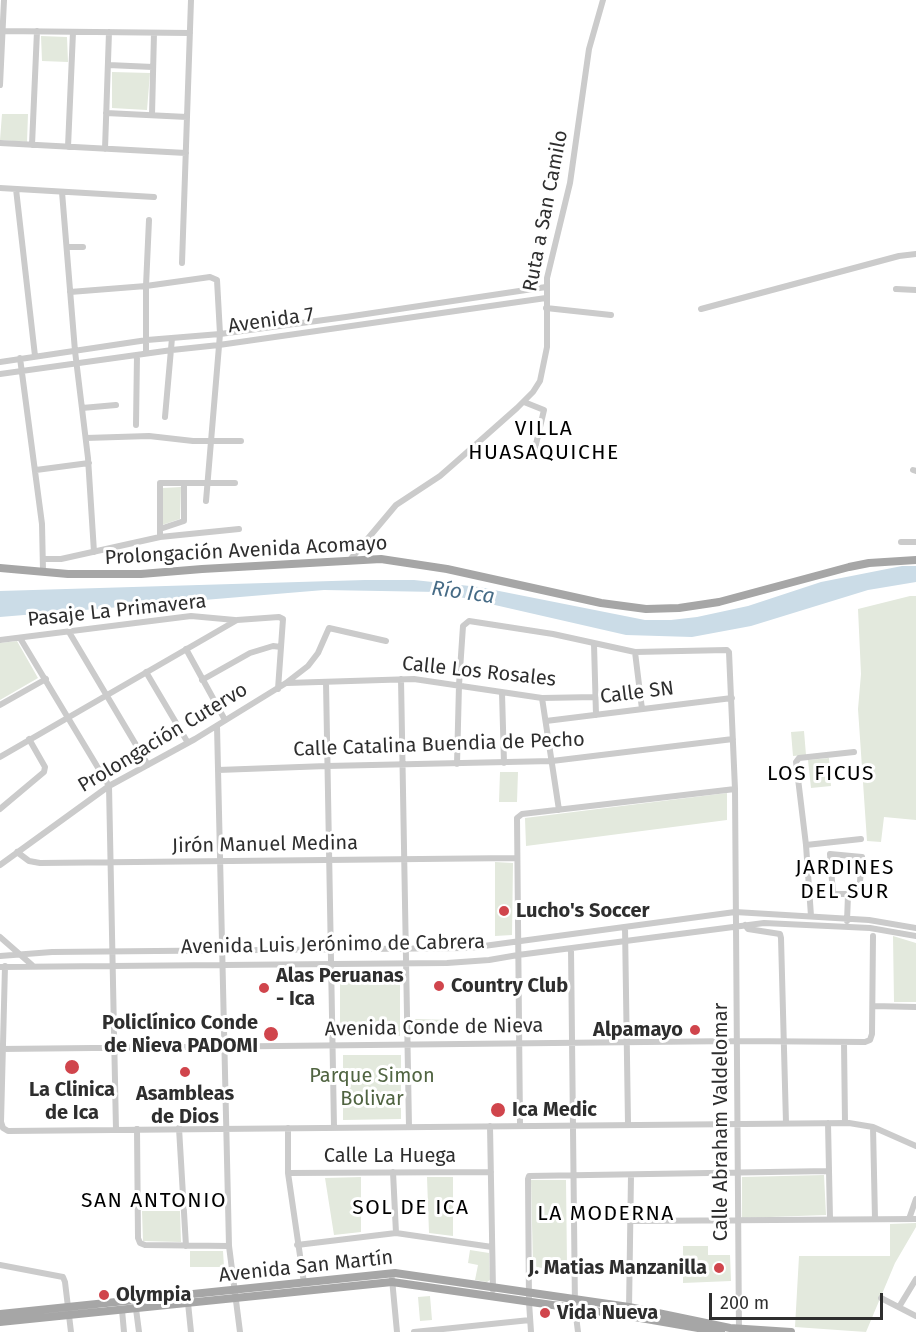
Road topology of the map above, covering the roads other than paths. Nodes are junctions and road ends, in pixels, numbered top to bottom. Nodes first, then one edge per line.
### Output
1 (4, 0) edge
2 (191, 0) edge
3 (603, 0) edge
4 (1, 31) edge
5 (37, 31) junction
6 (73, 32) junction
7 (109, 32) junction
8 (154, 33) junction
9 (190, 33) junction
10 (108, 65) junction
11 (153, 67) junction
12 (0, 84) edge
13 (106, 113) junction
14 (152, 115) junction
15 (187, 117) junction
16 (0, 143) edge
17 (32, 145) junction
18 (68, 147) junction
19 (105, 149) junction
20 (186, 153) junction
21 (0, 188) edge
22 (16, 189) junction
23 (62, 192) junction
24 (154, 197) dead end
25 (149, 220) dead end
26 (83, 247) dead end
27 (67, 248) junction
28 (916, 254) edge
29 (182, 263) dead end
30 (146, 286) junction
31 (546, 287) junction
32 (896, 289) dead end
33 (916, 290) edge
34 (70, 292) junction
35 (546, 298) junction
36 (546, 308) junction
37 (701, 309) dead end
38 (610, 315) dead end
39 (220, 334) junction
40 (172, 338) junction
41 (147, 340) junction
42 (219, 345) junction
43 (172, 350) junction
44 (75, 351) junction
45 (146, 353) junction
46 (137, 355) junction
47 (35, 356) junction
48 (20, 358) junction
49 (0, 362) edge
50 (77, 363) junction
51 (22, 372) junction
52 (0, 374) edge
53 (524, 402) junction
54 (116, 405) dead end
55 (82, 408) junction
56 (165, 417) dead end
57 (136, 425) dead end
58 (86, 438) junction
59 (210, 441) junction
60 (241, 441) dead end
61 (533, 457) dead end
62 (88, 463) junction
63 (36, 470) junction
64 (184, 483) junction
65 (207, 483) junction
66 (235, 483) dead end
67 (206, 501) dead end
68 (160, 529) junction
69 (239, 529) dead end
70 (160, 537) junction
71 (901, 542) dead end
72 (916, 542) edge
73 (94, 552) junction
74 (44, 559) junction
75 (916, 560) edge
76 (349, 561) junction
77 (0, 568) edge
78 (43, 571) junction
79 (237, 620) junction
80 (69, 632) junction
81 (21, 638) junction
82 (0, 640) edge
83 (386, 642) dead end
84 (594, 644) junction
85 (281, 647) junction
86 (186, 649) junction
87 (635, 652) junction
88 (146, 672) junction
89 (46, 679) junction
90 (401, 679) junction
91 (202, 680) junction
92 (326, 682) junction
93 (286, 683) junction
94 (459, 686) junction
95 (278, 689) junction
96 (502, 693) junction
97 (108, 696) junction
98 (596, 697) junction
99 (542, 698) junction
100 (732, 698) junction
101 (0, 705) edge
102 (642, 709) junction
103 (596, 715) junction
104 (69, 717) junction
105 (225, 720) junction
106 (546, 721) junction
107 (217, 726) junction
108 (29, 739) junction
109 (733, 739) junction
110 (188, 743) junction
111 (854, 752) dead end
112 (0, 757) edge
113 (552, 761) junction
114 (504, 763) junction
115 (457, 764) junction
116 (148, 765) junction
117 (403, 765) junction
118 (327, 766) junction
119 (218, 770) junction
120 (109, 786) junction
121 (735, 789) junction
122 (0, 809) edge
123 (559, 810) junction
124 (861, 839) dead end
125 (806, 845) junction
126 (17, 852) junction
127 (516, 858) junction
128 (329, 860) junction
129 (404, 860) junction
130 (111, 863) junction
131 (220, 863) junction
132 (0, 865) edge
133 (848, 895) junction
134 (735, 912) junction
135 (812, 916) junction
136 (847, 918) junction
137 (735, 925) junction
138 (745, 925) junction
139 (625, 927) junction
140 (847, 927) junction
141 (916, 928) edge
142 (873, 936) dead end
143 (916, 936) edge
144 (0, 937) edge
145 (518, 942) junction
146 (625, 942) junction
147 (331, 949) junction
148 (406, 949) junction
149 (571, 949) junction
150 (222, 950) junction
151 (113, 952) junction
152 (20, 955) junction
153 (518, 955) junction
154 (0, 956) edge
155 (222, 963) junction
156 (331, 963) junction
157 (406, 963) junction
158 (113, 965) junction
159 (33, 966) junction
160 (2, 967) edge
161 (873, 1006) junction
162 (916, 1007) edge
163 (737, 1041) junction
164 (784, 1041) junction
165 (844, 1042) junction
166 (519, 1043) junction
167 (572, 1043) junction
168 (627, 1043) junction
169 (407, 1044) junction
170 (333, 1045) junction
171 (224, 1046) junction
172 (115, 1048) junction
173 (2, 1049) edge
174 (786, 1123) junction
175 (828, 1123) junction
176 (845, 1123) junction
177 (628, 1124) junction
178 (738, 1124) junction
179 (520, 1125) junction
180 (490, 1126) junction
181 (573, 1126) junction
182 (334, 1127) junction
183 (409, 1127) junction
184 (873, 1127) junction
185 (179, 1128) junction
186 (226, 1128) junction
187 (288, 1128) junction
188 (116, 1130) junction
189 (137, 1130) junction
190 (916, 1146) edge
191 (829, 1171) junction
192 (393, 1172) junction
193 (491, 1172) junction
194 (288, 1173) junction
195 (738, 1174) junction
196 (574, 1175) junction
197 (630, 1175) junction
198 (916, 1199) edge
199 (830, 1219) junction
200 (875, 1219) junction
201 (913, 1219) edge
202 (630, 1221) junction
203 (737, 1221) junction
204 (396, 1233) junction
205 (297, 1245) junction
206 (186, 1246) junction
207 (230, 1246) junction
208 (492, 1247) junction
209 (0, 1265) edge
210 (391, 1277) junction
211 (916, 1279) edge
212 (304, 1283) junction
213 (493, 1287) junction
214 (529, 1291) junction
215 (236, 1294) junction
216 (493, 1296) junction
217 (881, 1298) dead end
218 (575, 1299) junction
219 (529, 1302) junction
220 (188, 1303) junction
221 (898, 1307) junction
222 (575, 1308) junction
223 (136, 1309) junction
224 (122, 1310) junction
225 (68, 1311) junction
226 (629, 1311) junction
227 (0, 1314) edge
228 (916, 1316) edge
229 (530, 1320) junction
230 (0, 1322) edge
231 (687, 1325) edge
232 (739, 1330) edge
233 (71, 1332) edge
234 (124, 1332) edge
235 (139, 1332) edge
236 (191, 1332) edge
237 (240, 1332) edge
238 (397, 1332) edge
239 (414, 1332) edge
240 (531, 1332) edge
241 (578, 1332) edge
242 (720, 1332) edge
243 (791, 1332) edge

1 - 4 street
2 - 9 street
3 - 31 street, Ruta a San Camilo
4 - 5 street
4 - 12 street
5 - 6 street
5 - 17 street
6 - 7 street
6 - 18 street
7 - 8 street
7 - 10 street
8 - 9 street
8 - 11 street
9 - 15 street
10 - 11 street
10 - 13 street
11 - 14 street
13 - 14 street
13 - 19 street
14 - 15 street
15 - 20 street
16 - 17 street
17 - 18 street
18 - 19 street
19 - 20 street
20 - 29 street
21 - 22 street
22 - 23 street
22 - 47 street
23 - 24 street
23 - 27 street
25 - 30 street
26 - 27 street
27 - 34 street
28 - 37 street
30 - 34 street
30 - 39 street
30 - 41 street
31 - 35 street, Ruta a San Camilo
31 - 39 street, Avenida 7
32 - 33 street
34 - 44 street
35 - 36 street, Ruta a San Camilo
35 - 42 street, Avenida 7
36 - 38 street
36 - 53 street, Ruta a San Camilo
39 - 40 street, Avenida 7
39 - 42 street
40 - 41 street, Avenida 7
40 - 43 street
41 - 44 street, Avenida 7
41 - 45 street
42 - 43 street, Avenida 7
42 - 59 street
43 - 45 street, Avenida 7
43 - 56 street
44 - 47 street, Avenida 7
44 - 50 street
45 - 46 street, Avenida 7
46 - 50 street, Avenida 7
46 - 57 street
47 - 48 street, Avenida 7
48 - 49 street, Avenida 7
48 - 51 street
50 - 51 street, Avenida 7
50 - 55 street
51 - 52 street, Avenida 7
51 - 63 street
53 - 61 street
53 - 76 street, Ruta a San Camilo
54 - 55 street
55 - 58 street
58 - 59 street
58 - 62 street
59 - 60 street
59 - 65 street
62 - 63 street
62 - 73 street
63 - 74 street
64 - 65 street
64 - 68 street
64 - 68 street
65 - 66 street
65 - 67 street
68 - 70 street
69 - 70 street
70 - 73 street
71 - 72 street
73 - 74 street
74 - 78 street
75 - 76 main road, Prolongación Avenida Acomayo
76 - 78 main road, Prolongación Avenida Acomayo
77 - 78 main road, Prolongación Avenida Acomayo
79 - 80 street, Pasaje La Primavera
79 - 85 street, Pasaje La Primavera
79 - 86 street
80 - 81 street, Pasaje La Primavera
80 - 97 street
81 - 82 street, Pasaje La Primavera
81 - 89 street
83 - 93 street, Prolongación Cutervo
84 - 87 street
84 - 94 street
84 - 98 street
85 - 91 street
85 - 95 street
86 - 88 street
86 - 91 street
87 - 100 street, Calle Abraham Valdelomar
87 - 102 street
88 - 97 street
88 - 110 street
89 - 101 street
89 - 104 street
90 - 92 street, Calle Los Rosales
90 - 94 street, Calle Los Rosales
90 - 117 street
91 - 105 street
92 - 93 street, Calle Los Rosales
92 - 118 street
93 - 95 street, Prolongación Cutervo
94 - 96 street, Calle Los Rosales
94 - 115 street
95 - 105 street, Prolongación Cutervo
96 - 99 street, Calle Los Rosales
96 - 114 street
97 - 104 street
97 - 116 street
98 - 99 street, Calle Los Rosales
98 - 103 street
99 - 106 street
100 - 102 street, Calle SN
100 - 109 street, Calle Abraham Valdelomar
102 - 103 street, Calle SN
103 - 106 street, Calle SN
104 - 108 street
104 - 120 street
105 - 107 street, Prolongación Cutervo
106 - 113 street
107 - 110 street, Prolongación Cutervo
107 - 119 street
108 - 112 street
108 - 122 street
109 - 113 street, Calle Catalina Buendia de Pecho
109 - 121 street, Calle Abraham Valdelomar
110 - 116 street, Prolongación Cutervo
111 - 125 street
113 - 114 street, Calle Catalina Buendia de Pecho
113 - 123 street
114 - 115 street, Calle Catalina Buendia de Pecho
115 - 117 street, Calle Catalina Buendia de Pecho
116 - 120 street, Prolongación Cutervo
117 - 118 street, Calle Catalina Buendia de Pecho
117 - 129 street
118 - 119 street, Calle Catalina Buendia de Pecho
118 - 128 street
119 - 131 street
120 - 126 street, Prolongación Cutervo
120 - 130 street
121 - 123 street
121 - 134 street, Calle Abraham Valdelomar
123 - 127 street
124 - 125 street
125 - 135 street
126 - 130 street, Jirón Manuel Medina
126 - 132 street, Prolongación Cutervo
127 - 129 street, Jirón Manuel Medina
127 - 145 street
128 - 129 street, Jirón Manuel Medina
128 - 131 street, Jirón Manuel Medina
128 - 147 street
129 - 148 street
130 - 131 street, Jirón Manuel Medina
130 - 151 street
131 - 150 street
133 - 133 street
133 - 136 street
134 - 135 street, Avenida Luis Jerónimo de Cabrera
134 - 137 street, Calle Abraham Valdelomar
134 - 139 street, Avenida Luis Jerónimo de Cabrera
135 - 136 street, Avenida Luis Jerónimo de Cabrera
136 - 140 street
136 - 141 street, Avenida Luis Jerónimo de Cabrera
137 - 138 street, Avenida Luis Jerónimo de Cabrera
137 - 146 street, Avenida Luis Jerónimo de Cabrera
137 - 163 street, Calle Abraham Valdelomar
138 - 140 street
138 - 164 street
139 - 145 street, Avenida Luis Jerónimo de Cabrera
139 - 146 street
140 - 143 street
142 - 161 street
144 - 152 street
145 - 148 street, Avenida Luis Jerónimo de Cabrera
145 - 153 street
146 - 149 street, Avenida Luis Jerónimo de Cabrera
146 - 168 street
147 - 148 street, Avenida Luis Jerónimo de Cabrera
147 - 150 street, Avenida Luis Jerónimo de Cabrera
147 - 156 street
148 - 157 street
149 - 153 street, Avenida Luis Jerónimo de Cabrera
149 - 167 street
150 - 151 street, Avenida Luis Jerónimo de Cabrera
150 - 155 street
151 - 152 street, Avenida Luis Jerónimo de Cabrera
151 - 158 street
152 - 154 street, Avenida Luis Jerónimo de Cabrera
152 - 159 street
153 - 157 street, Avenida Luis Jerónimo de Cabrera
153 - 166 street
155 - 156 street, Avenida Luis Jerónimo de Cabrera
155 - 158 street, Avenida Luis Jerónimo de Cabrera
155 - 171 street
156 - 157 street, Avenida Luis Jerónimo de Cabrera
156 - 170 street
157 - 169 street
158 - 159 street, Avenida Luis Jerónimo de Cabrera
158 - 172 street
159 - 160 street, Avenida Luis Jerónimo de Cabrera
160 - 173 street
161 - 162 street
161 - 165 street, Avenida Conde de Nieva
163 - 164 street, Avenida Conde de Nieva
163 - 168 street, Avenida Conde de Nieva
163 - 178 street, Calle Abraham Valdelomar
164 - 165 street, Avenida Conde de Nieva
164 - 174 street
165 - 176 street
166 - 167 street, Avenida Conde de Nieva
166 - 169 street, Avenida Conde de Nieva
166 - 179 street
167 - 168 street, Avenida Conde de Nieva
167 - 181 street
168 - 177 street
169 - 170 street, Avenida Conde de Nieva
169 - 183 street
170 - 171 street, Avenida Conde de Nieva
170 - 182 street
171 - 172 street, Avenida Conde de Nieva
171 - 186 street
172 - 173 street, Avenida Conde de Nieva
172 - 188 street
173 - 188 street
174 - 175 street
174 - 178 street
175 - 176 street
175 - 191 street
176 - 184 street
177 - 178 street
177 - 181 street
178 - 195 street, Calle Abraham Valdelomar
179 - 180 street
179 - 181 street
180 - 183 street
180 - 193 street
181 - 196 street
182 - 183 street
182 - 187 street
184 - 190 street
184 - 200 street
185 - 186 street
185 - 189 street
185 - 206 street
186 - 187 street
186 - 207 street
187 - 194 street
188 - 189 street
189 - 206 street
191 - 195 street
191 - 199 street
192 - 193 street, Calle La Huega
192 - 194 street, Calle La Huega
192 - 204 street
193 - 208 street
194 - 205 street
195 - 197 street
195 - 203 street, Calle Abraham Valdelomar
196 - 197 street
196 - 214 street
196 - 218 street
197 - 202 street
198 - 201 street
199 - 200 street
199 - 203 street
200 - 201 street
202 - 203 street
202 - 226 street
203 - 232 street, Calle Abraham Valdelomar
204 - 205 street
204 - 208 street
205 - 212 street
206 - 207 street
207 - 215 street
208 - 213 street
209 - 225 street
210 - 212 main road, Avenida San Martín
210 - 213 main road, Avenida San Martín
210 - 215 main road, Avenida San Martín
210 - 216 main road, Avenida San Martín
210 - 238 street
211 - 221 street
212 - 215 main road, Avenida San Martín
213 - 214 main road, Avenida San Martín
213 - 216 street
214 - 218 main road, Avenida San Martín
214 - 219 street
215 - 220 main road, Avenida San Martín
215 - 225 main road, Avenida San Martín
215 - 237 street
216 - 219 main road, Avenida San Martín
217 - 221 street
218 - 222 street
218 - 226 main road, Avenida San Martín
219 - 222 main road, Avenida San Martín
219 - 229 street
220 - 223 main road, Avenida San Martín
220 - 236 street
221 - 228 street
222 - 226 main road, Avenida San Martín
222 - 241 street
223 - 224 main road, Avenida San Martín
223 - 235 street
224 - 225 main road, Avenida San Martín
224 - 234 street
225 - 227 main road, Avenida San Martín
225 - 230 main road, Avenida San Martín
225 - 233 street
226 - 231 main road, Avenida San Martín
229 - 239 street
229 - 240 street
231 - 232 main road, Avenida San Martín
231 - 242 main road, Avenida San Martín
232 - 243 main road, Avenida San Martín

